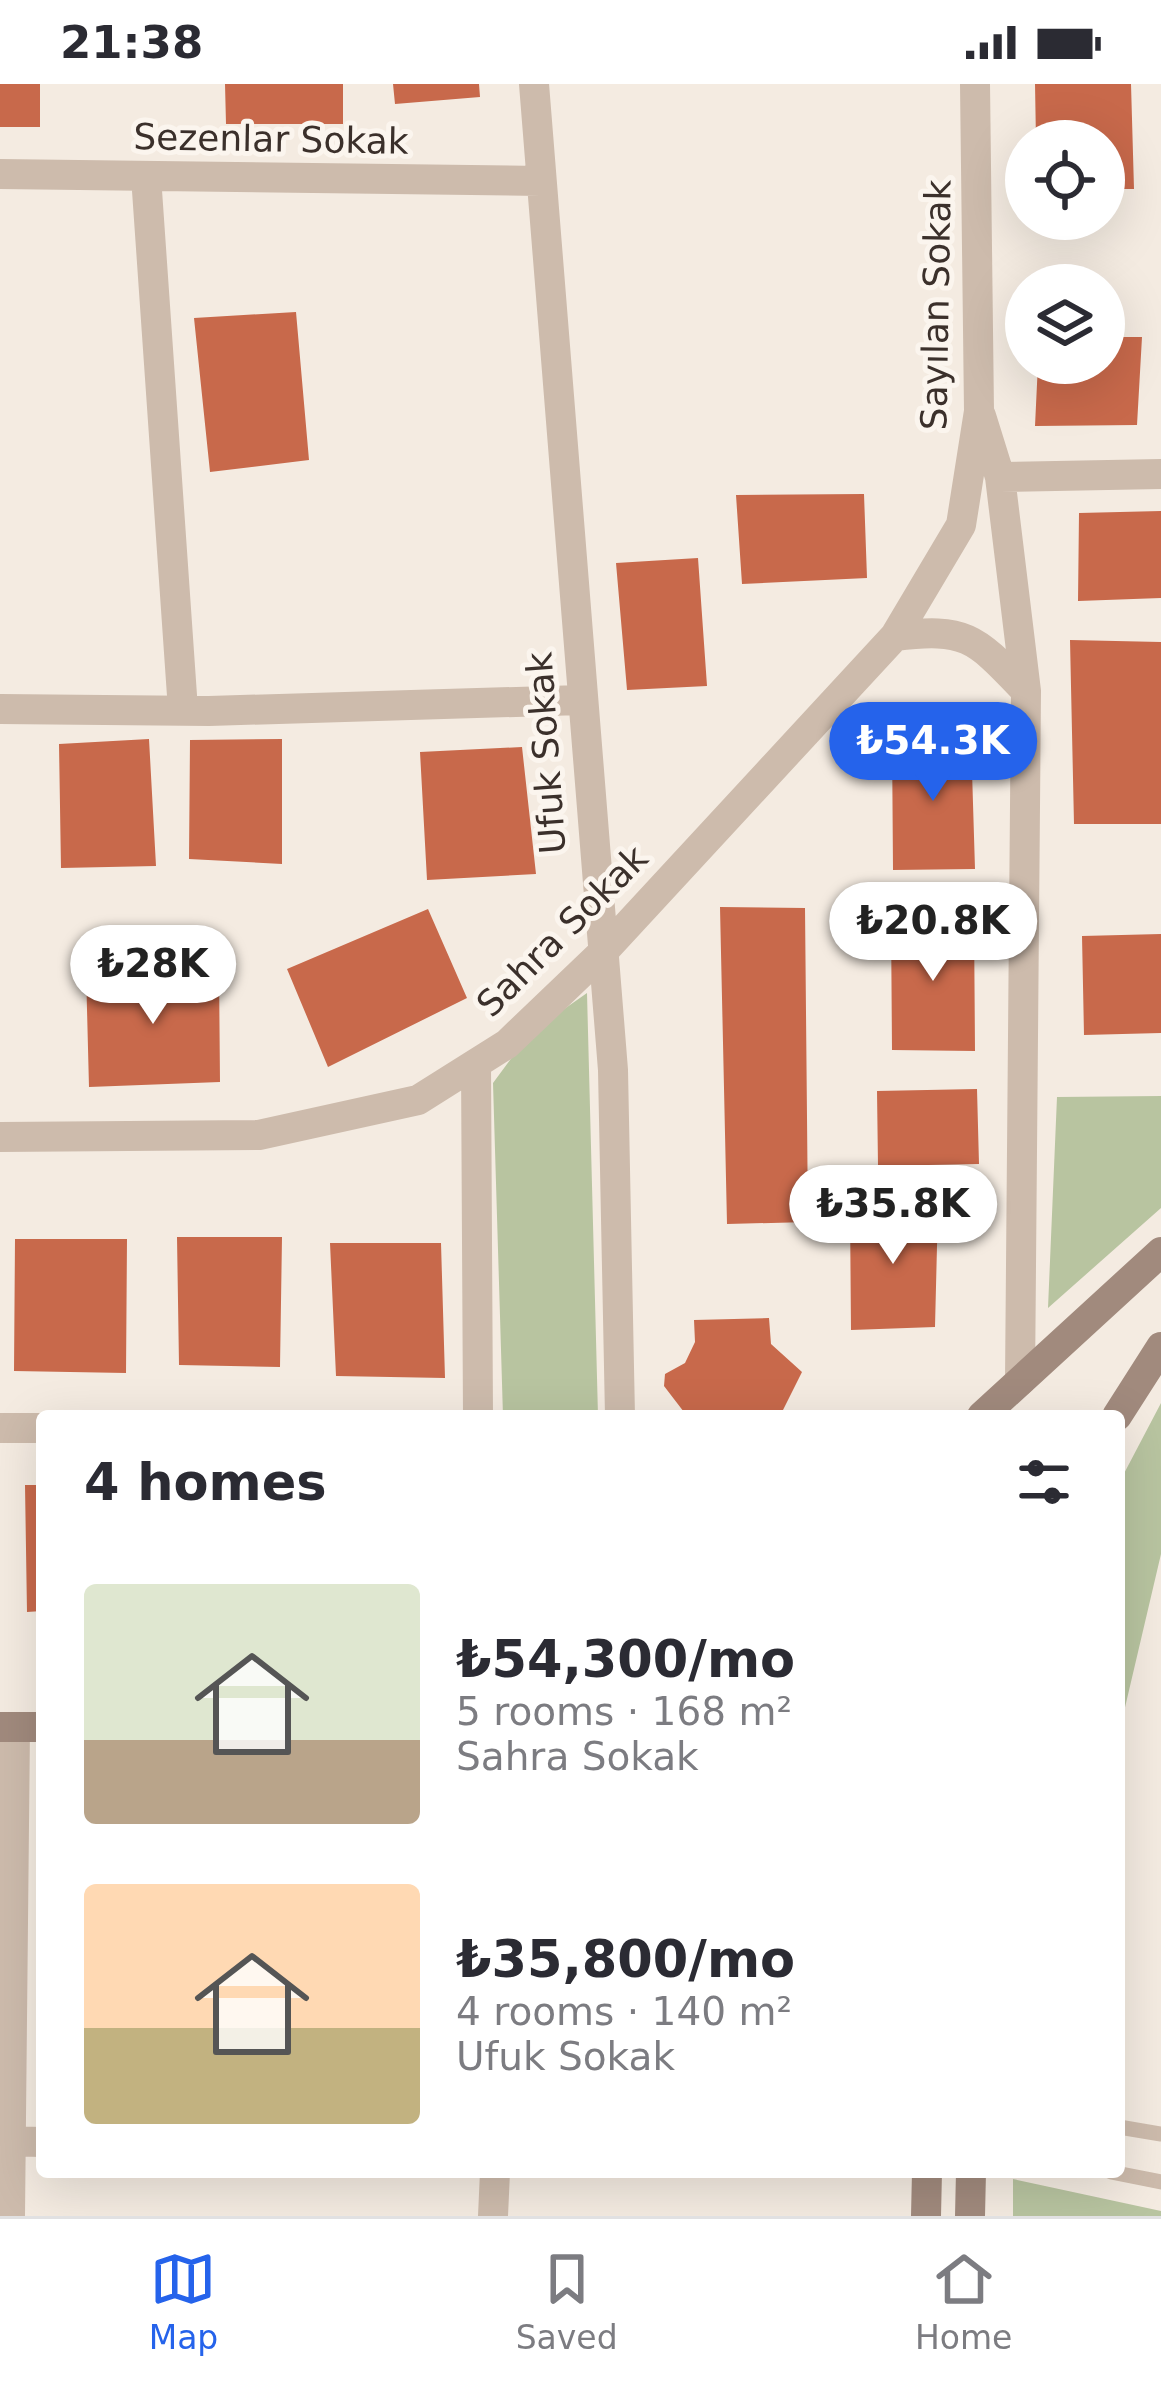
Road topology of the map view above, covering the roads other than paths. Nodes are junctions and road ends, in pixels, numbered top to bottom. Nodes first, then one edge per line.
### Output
1 (534, 84) edge
2 (975, 84) edge
3 (0, 174) edge
4 (146, 176) junction
5 (541, 181) junction
6 (980, 411) junction
7 (1161, 474) edge
8 (1000, 477) junction
9 (961, 525) joint
10 (895, 636) junction
11 (1026, 691) junction
12 (581, 700) junction
13 (0, 709) edge
14 (183, 710) junction
15 (601, 954) junction
16 (476, 1064) junction
17 (0, 1137) edge
18 (1161, 1252) edge
19 (1161, 1347) edge
20 (1007, 1403) edge
21 (478, 1410) edge
22 (620, 1410) edge
23 (1122, 1410) edge
24 (0, 1428) edge
25 (36, 1428) edge
26 (19, 1727) edge
27 (1125, 2127) edge
28 (1161, 2134) edge
29 (18, 2142) edge
30 (1125, 2175) edge
31 (495, 2178) edge
32 (928, 2178) edge
33 (971, 2178) edge
34 (1161, 2182) edge
35 (10, 2216) edge
36 (493, 2216) edge
37 (926, 2216) edge
38 (970, 2216) edge

1 - 5 street, Ufuk Sokak
2 - 6 street, Sayılan Sokak
3 - 4 street, Sezenlar Sokak
4 - 5 street, Sezenlar Sokak
4 - 14 street
5 - 12 street, Ufuk Sokak
6 - 8 street
6 - 9 street, Sayılan Sokak
7 - 8 street
8 - 11 street
9 - 10 street, Sahra Sokak
10 - 11 street
10 - 15 street, Sahra Sokak
11 - 20 street
12 - 14 street
12 - 15 street, Ufuk Sokak
13 - 14 street
15 - 16 street, Sahra Sokak
15 - 22 street, Ufuk Sokak
16 - 17 street, Sahra Sokak
16 - 21 street
18 - 20 street
19 - 23 street
24 - 25 street
26 - 29 street
27 - 28 lane
29 - 35 street
30 - 34 lane
31 - 36 street
32 - 37 street
33 - 38 street

